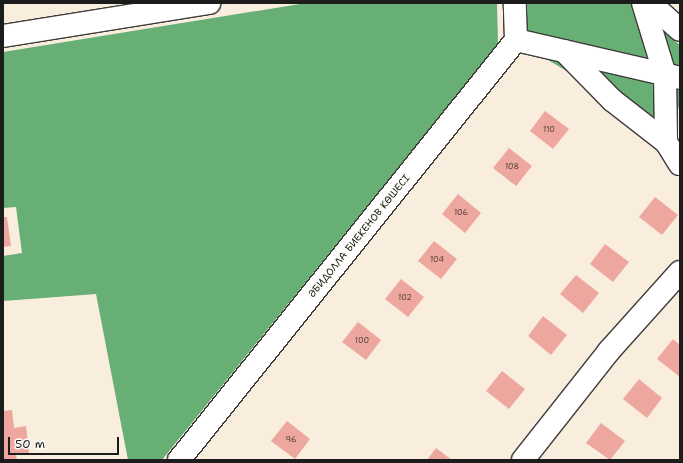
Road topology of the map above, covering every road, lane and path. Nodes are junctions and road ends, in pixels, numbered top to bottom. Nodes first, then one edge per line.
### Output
1 (209, 3) edge
2 (515, 3) edge
3 (642, 3) edge
4 (650, 3) edge
5 (680, 30) edge
6 (3, 36) edge
7 (516, 40) junction
8 (564, 51) junction
9 (673, 76) edge
10 (666, 142) junction
11 (680, 164) edge
12 (680, 272) edge
13 (179, 460) edge
14 (523, 460) edge

1 - 6 street
2 - 7 street
3 - 9 street
4 - 5 street
7 - 8 street
7 - 13 street, ӘБИДОЛЛА БИЕКЕНОВ КӨШЕСІ
8 - 9 street
8 - 10 street
9 - 10 street
10 - 11 street
12 - 14 street

